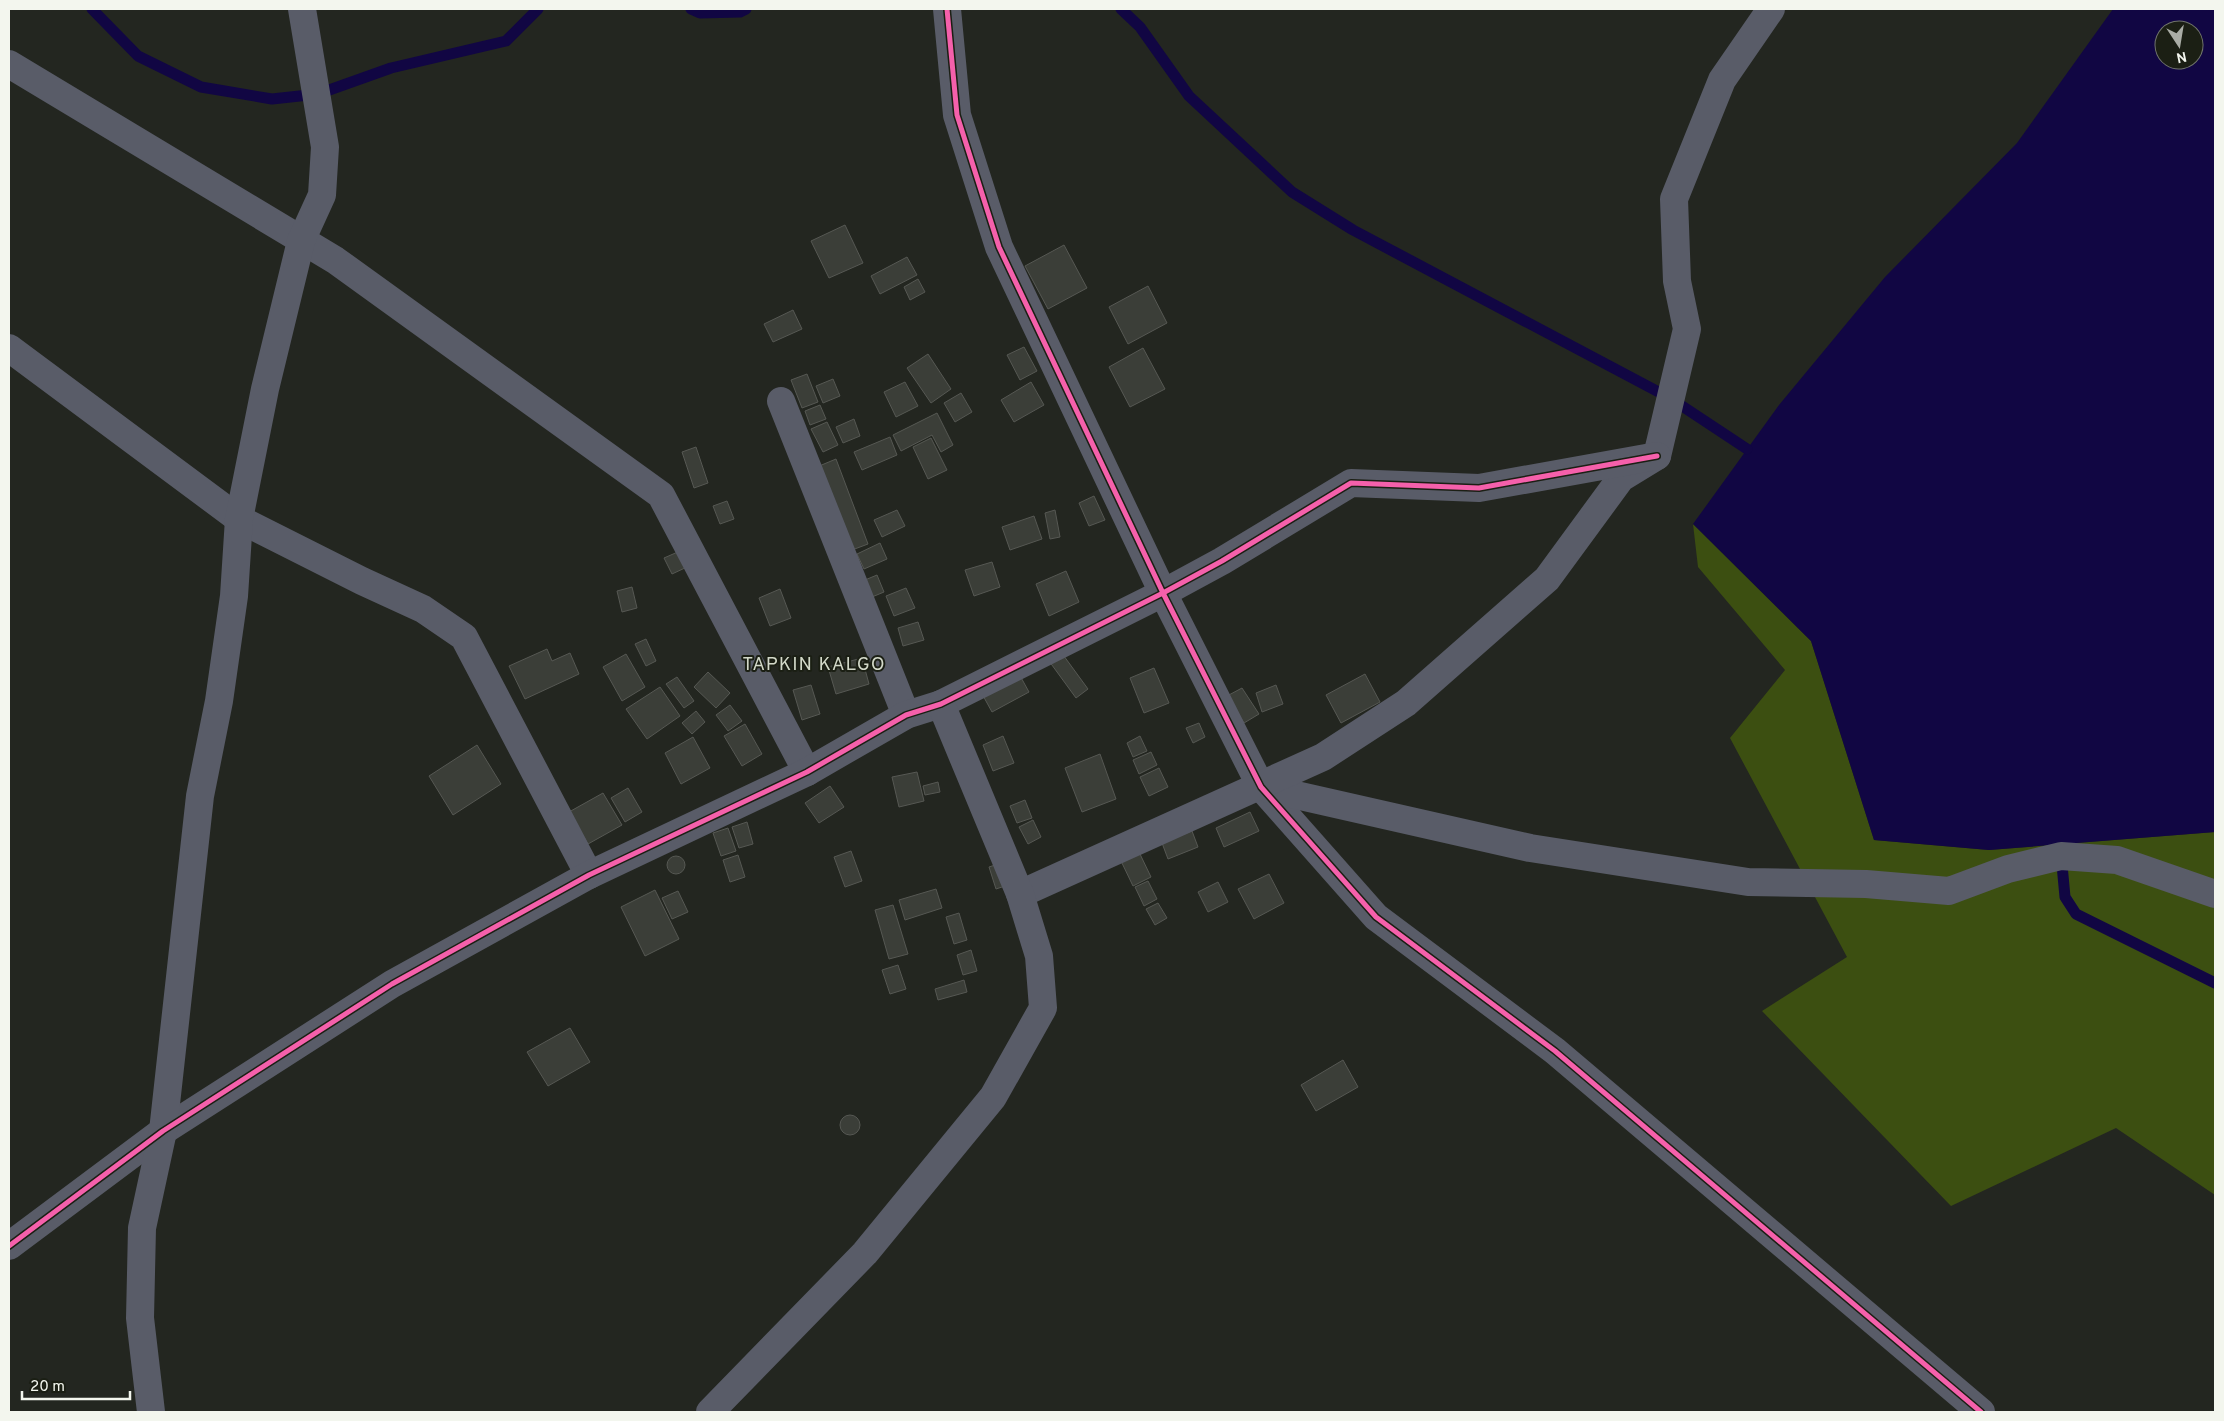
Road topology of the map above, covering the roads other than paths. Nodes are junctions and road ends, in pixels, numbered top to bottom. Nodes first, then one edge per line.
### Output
1 (948, 9) edge
2 (1772, 9) edge
3 (300, 15) edge
4 (9, 64) edge
5 (300, 240) junction
6 (9, 348) edge
7 (781, 401) dead end
8 (1657, 456) junction
9 (238, 518) junction
10 (1163, 594) junction
11 (940, 704) junction
12 (906, 715) junction
13 (807, 772) junction
14 (1261, 787) junction
15 (589, 875) junction
16 (1020, 894) junction
17 (2215, 894) edge
18 (163, 1131) junction
19 (9, 1246) edge
20 (151, 1412) edge
21 (710, 1412) edge
22 (1981, 1412) edge

1 - 10 street
2 - 8 street
3 - 5 street
4 - 5 street
5 - 9 street
5 - 13 street
6 - 9 street
7 - 12 street
8 - 10 street
8 - 14 street
9 - 15 street
9 - 18 street
10 - 11 street
10 - 14 street
11 - 12 street
11 - 16 street
12 - 13 street
13 - 15 street
14 - 16 street
14 - 17 street
14 - 22 street
15 - 18 street
16 - 21 street
18 - 19 street
18 - 20 street

